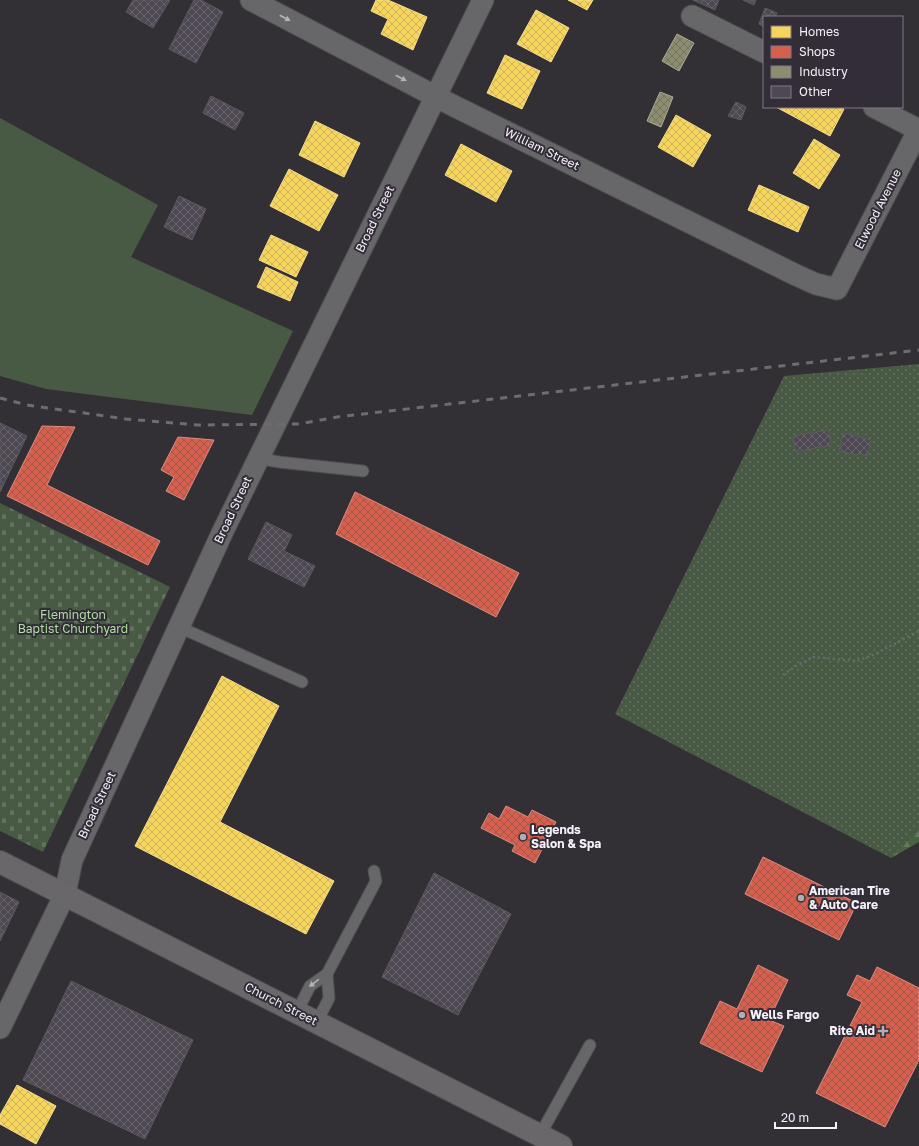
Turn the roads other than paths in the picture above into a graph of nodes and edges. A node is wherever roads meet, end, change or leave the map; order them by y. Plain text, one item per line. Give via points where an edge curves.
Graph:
1 (251, 0) edge
2 (483, 0) edge
3 (692, 16) dead end
4 (763, 52) edge
5 (436, 96) junction
6 (876, 108) edge
7 (919, 129) edge
8 (837, 289) joint
9 (257, 458) junction
10 (363, 471) dead end
11 (180, 627) junction
12 (302, 682) dead end
13 (0, 862) edge
14 (374, 871) dead end
15 (65, 894) junction
16 (327, 974) junction
17 (5, 1004) edge
18 (297, 1012) junction
19 (317, 1022) junction
20 (0, 1028) edge
21 (590, 1045) dead end
22 (540, 1135) junction
23 (561, 1146) edge

1 -> 5 street, William Street
2 - 5 street, Broad Street
3 - 4 street
5 - 8 street, William Street via 796,275 816,284
5 - 9 street, Broad Street
6 - 7 street, Elwood Avenue
7 - 8 street, Elwood Avenue
9 - 10 lane
9 - 11 street, Broad Street
11 - 12 lane
11 - 15 street, Broad Street via 72,860
13 - 15 street, Church Street
14 - 16 lane via 376,880
15 - 17 street, Broad Street
15 - 18 street, Church Street
16 -> 18 lane via 310,986
16 - 19 lane via 329,998
17 - 20 street, Broad Street
18 - 19 street, Church Street
19 - 22 street, Church Street
21 - 22 lane
22 - 23 street, Church Street

